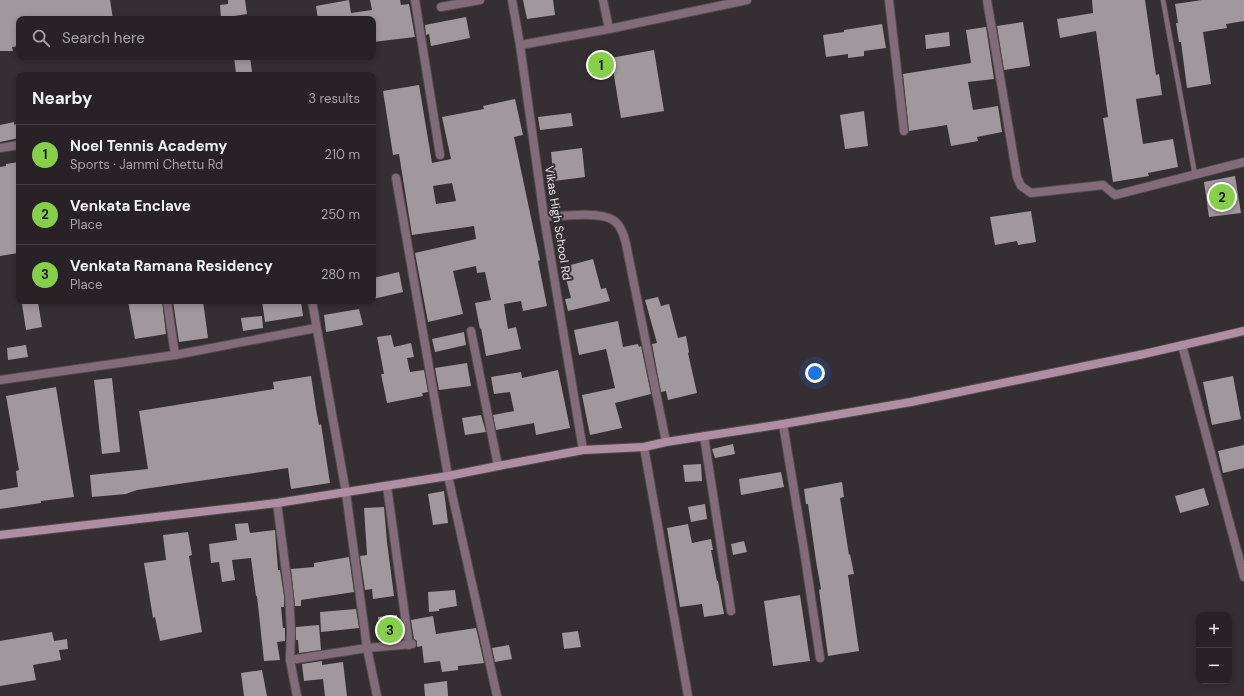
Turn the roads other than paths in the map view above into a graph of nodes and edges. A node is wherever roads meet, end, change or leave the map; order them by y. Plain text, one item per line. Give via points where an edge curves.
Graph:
1 (415, 0) edge
2 (480, 0) edge
3 (512, 0) edge
4 (603, 0) edge
5 (747, 0) edge
6 (889, 0) edge
7 (987, 0) edge
8 (1163, 0) edge
9 (441, 7) dead end
10 (609, 29) junction
11 (520, 45) junction
12 (904, 131) dead end
13 (16, 145) edge
14 (0, 148) edge
15 (440, 155) dead end
16 (1244, 162) edge
17 (1194, 175) junction
18 (396, 178) dead end
19 (544, 217) junction
20 (167, 304) edge
21 (312, 304) edge
22 (316, 328) junction
23 (471, 331) dead end
24 (1244, 331) edge
25 (1182, 345) junction
26 (175, 355) junction
27 (0, 380) edge
28 (783, 424) junction
29 (704, 436) junction
30 (666, 442) junction
31 (644, 447) junction
32 (583, 450) junction
33 (498, 466) junction
34 (448, 476) junction
35 (387, 486) junction
36 (346, 493) junction
37 (277, 503) junction
38 (0, 535) edge
39 (1244, 577) edge
40 (731, 611) dead end
41 (367, 648) junction
42 (820, 658) dead end
43 (290, 660) junction
44 (297, 696) edge
45 (377, 696) edge
46 (497, 696) edge
47 (688, 696) edge

1 - 15 street
2 - 9 street
3 - 11 street, Vikas High School Rd
4 - 10 street
5 - 10 street
6 - 12 street
7 - 17 street via 1017,177 1021,186 1030,193 1103,185 1115,195
8 - 17 lane
10 - 11 street
11 - 19 street, Vikas High School Rd
13 - 14 street
16 - 17 street
18 - 34 street
19 - 30 street via 605,216 614,220 622,232
19 - 32 street, Vikas High School Rd
20 - 26 street
21 - 22 street
22 - 26 street
22 - 36 street
23 - 33 street
24 - 25 street
25 - 28 street via 911,402
25 - 39 street
26 - 27 street
28 - 29 street
28 - 42 street
29 - 30 street
29 - 40 street
30 - 31 street
31 - 32 street
31 - 47 street
32 - 33 street
33 - 34 street
34 - 35 street
34 - 46 street
35 - 36 street
35 - 41 street via 411,645
36 - 37 street
36 - 41 street
37 - 38 street
37 - 43 street via 289,595
41 - 43 street
41 - 45 street
43 - 44 street

